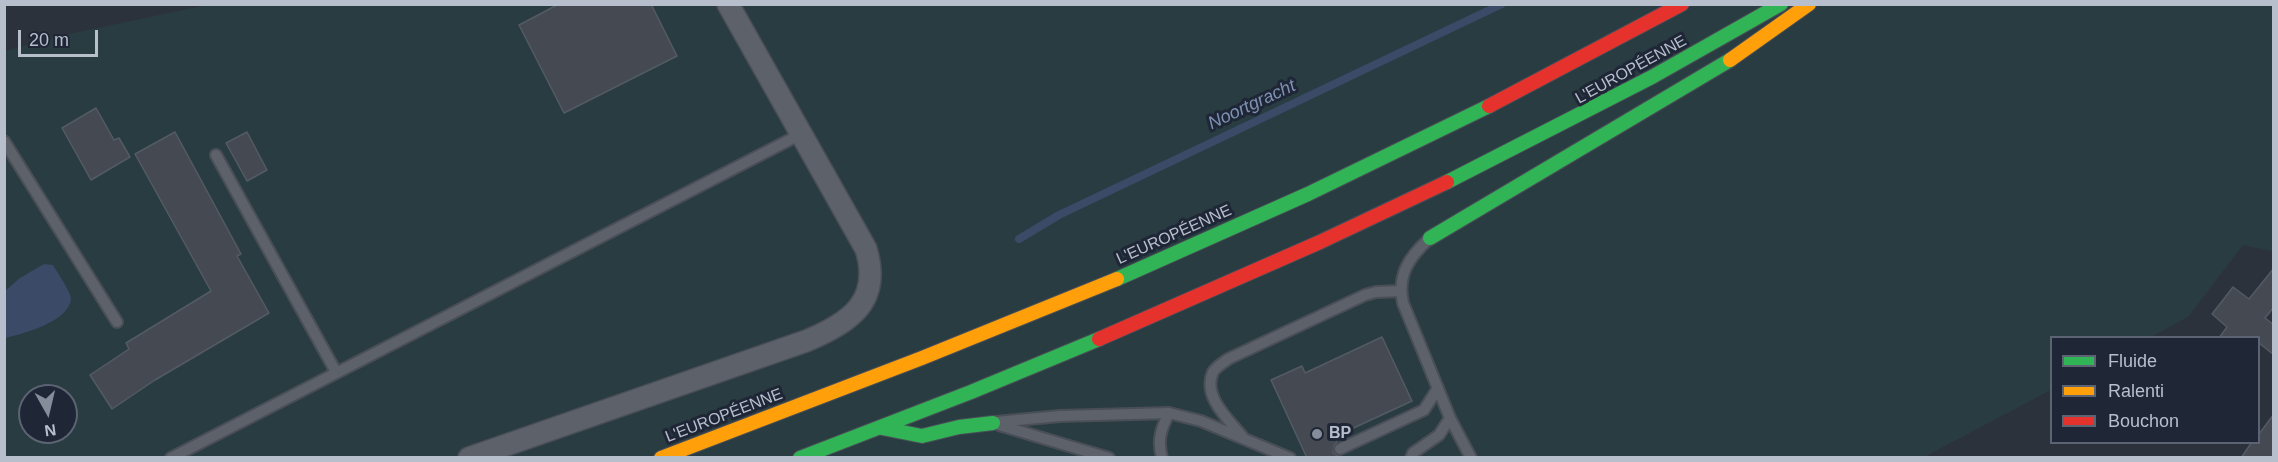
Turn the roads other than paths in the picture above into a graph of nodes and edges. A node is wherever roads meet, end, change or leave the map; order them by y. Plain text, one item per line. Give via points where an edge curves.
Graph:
1 (728, 4) edge
2 (1682, 4) edge
3 (1780, 4) edge
4 (1809, 4) edge
5 (801, 134) junction
6 (4, 141) edge
7 (216, 154) dead end
8 (1430, 238) joint
9 (1401, 291) junction
10 (117, 322) dead end
11 (336, 372) junction
12 (1438, 388) junction
13 (1169, 413) junction
14 (1450, 418) junction
15 (993, 423) junction
16 (880, 428) junction
17 (1244, 438) junction
18 (1340, 449) dead end
19 (1409, 456) edge
20 (171, 458) edge
21 (469, 458) edge
22 (661, 458) edge
23 (800, 458) edge
24 (1109, 458) edge
25 (1162, 458) edge
26 (1290, 458) edge
27 (1471, 458) edge

1 - 5 street
2 - 22 highway, L'EUROPÉENNE via 1419,142 1210,238 1004,325
3 - 16 highway, L'EUROPÉENNE via 1581,116 1438,188 1115,333
4 - 8 highway via 1733,58
5 - 11 lane
5 - 21 street via 868,255 871,282 856,312 806,341
6 - 10 lane
7 - 11 lane
8 - 9 lane via 1410,258
9 - 12 lane
9 - 17 lane via 1365,295 1228,359 1214,370 1210,385 1216,403
11 - 20 lane
12 - 14 lane
12 - 18 lane via 1424,410
13 - 15 lane via 1060,416
13 - 17 lane
13 - 25 lane via 1160,433
14 - 19 lane via 1439,435
14 - 27 lane
15 - 16 highway via 922,436
15 - 24 lane
16 - 23 highway, L'EUROPÉENNE
17 - 26 lane

